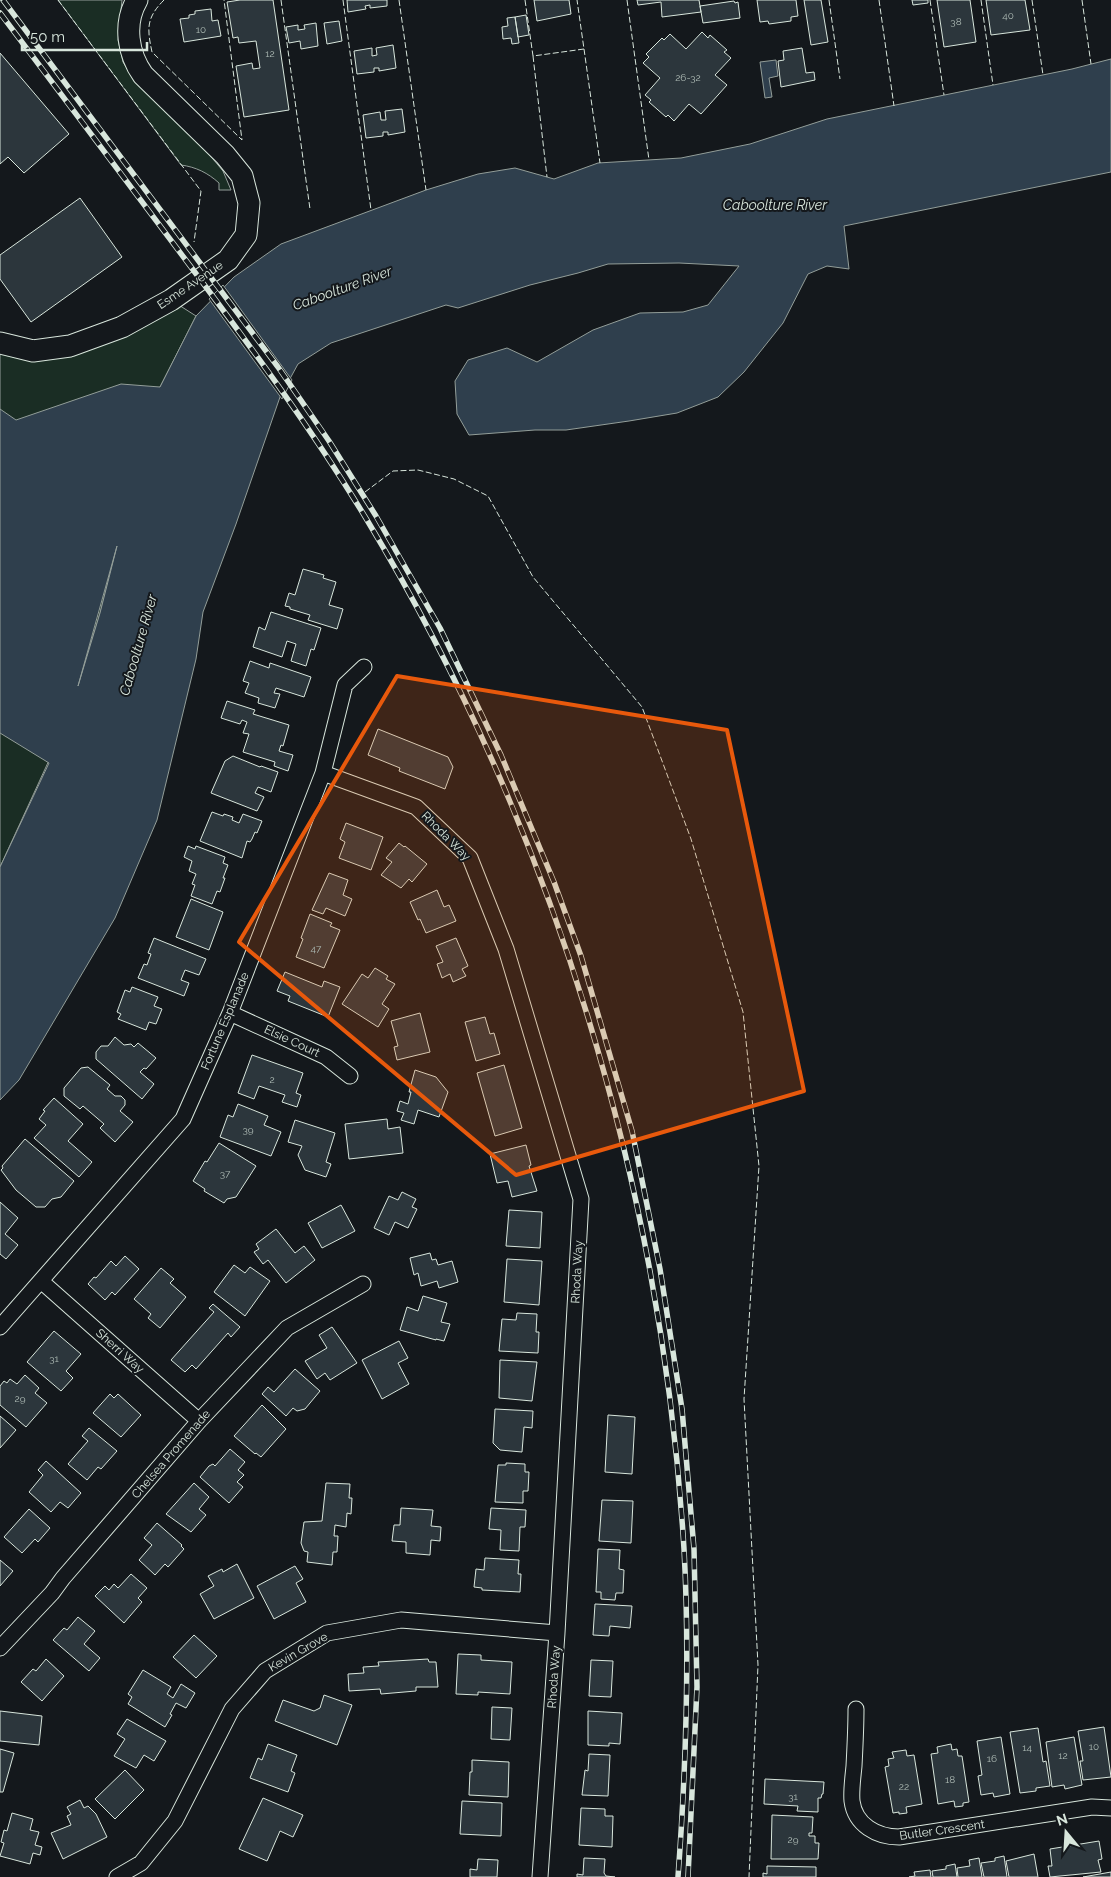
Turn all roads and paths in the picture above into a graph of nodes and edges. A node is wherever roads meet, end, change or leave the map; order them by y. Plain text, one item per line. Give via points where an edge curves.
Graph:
1 (137, 0) edge
2 (0, 343) edge
3 (364, 666) dead end
4 (323, 773) junction
5 (230, 1013) junction
6 (350, 1076) dead end
7 (41, 1281) junction
8 (362, 1284) dead end
9 (0, 1327) edge
10 (199, 1422) junction
11 (557, 1633) junction
12 (0, 1648) edge
13 (856, 1709) dead end
14 (1111, 1808) edge
15 (117, 1877) edge
16 (540, 1877) edge

1 - 2 street, Esme Avenue via 131,13 129,37 136,65 242,176 249,203 246,235 228,260 171,300 122,327 70,346 32,351
3 - 4 street, Fortune Esplanade via 345,685
4 - 5 street, Fortune Esplanade
4 - 11 street, Rhoda Way via 416,807 470,858 506,950 581,1199
5 - 6 street, Elsie Court via 326,1057
5 - 7 street, Fortune Esplanade via 183,1119
7 - 9 street, Fortune Esplanade
7 - 10 street, Sherri Way
8 - 10 street, Chelsea Promenade via 287,1328
10 - 12 street, Chelsea Promenade via 52,1593
11 - 15 street, Kevin Grove via 402,1620 327,1633 265,1671 232,1709 175,1821 141,1863
11 - 16 street, Rhoda Way
13 - 14 street, Butler Crescent via 852,1801 859,1819 877,1834 899,1837 1092,1807

